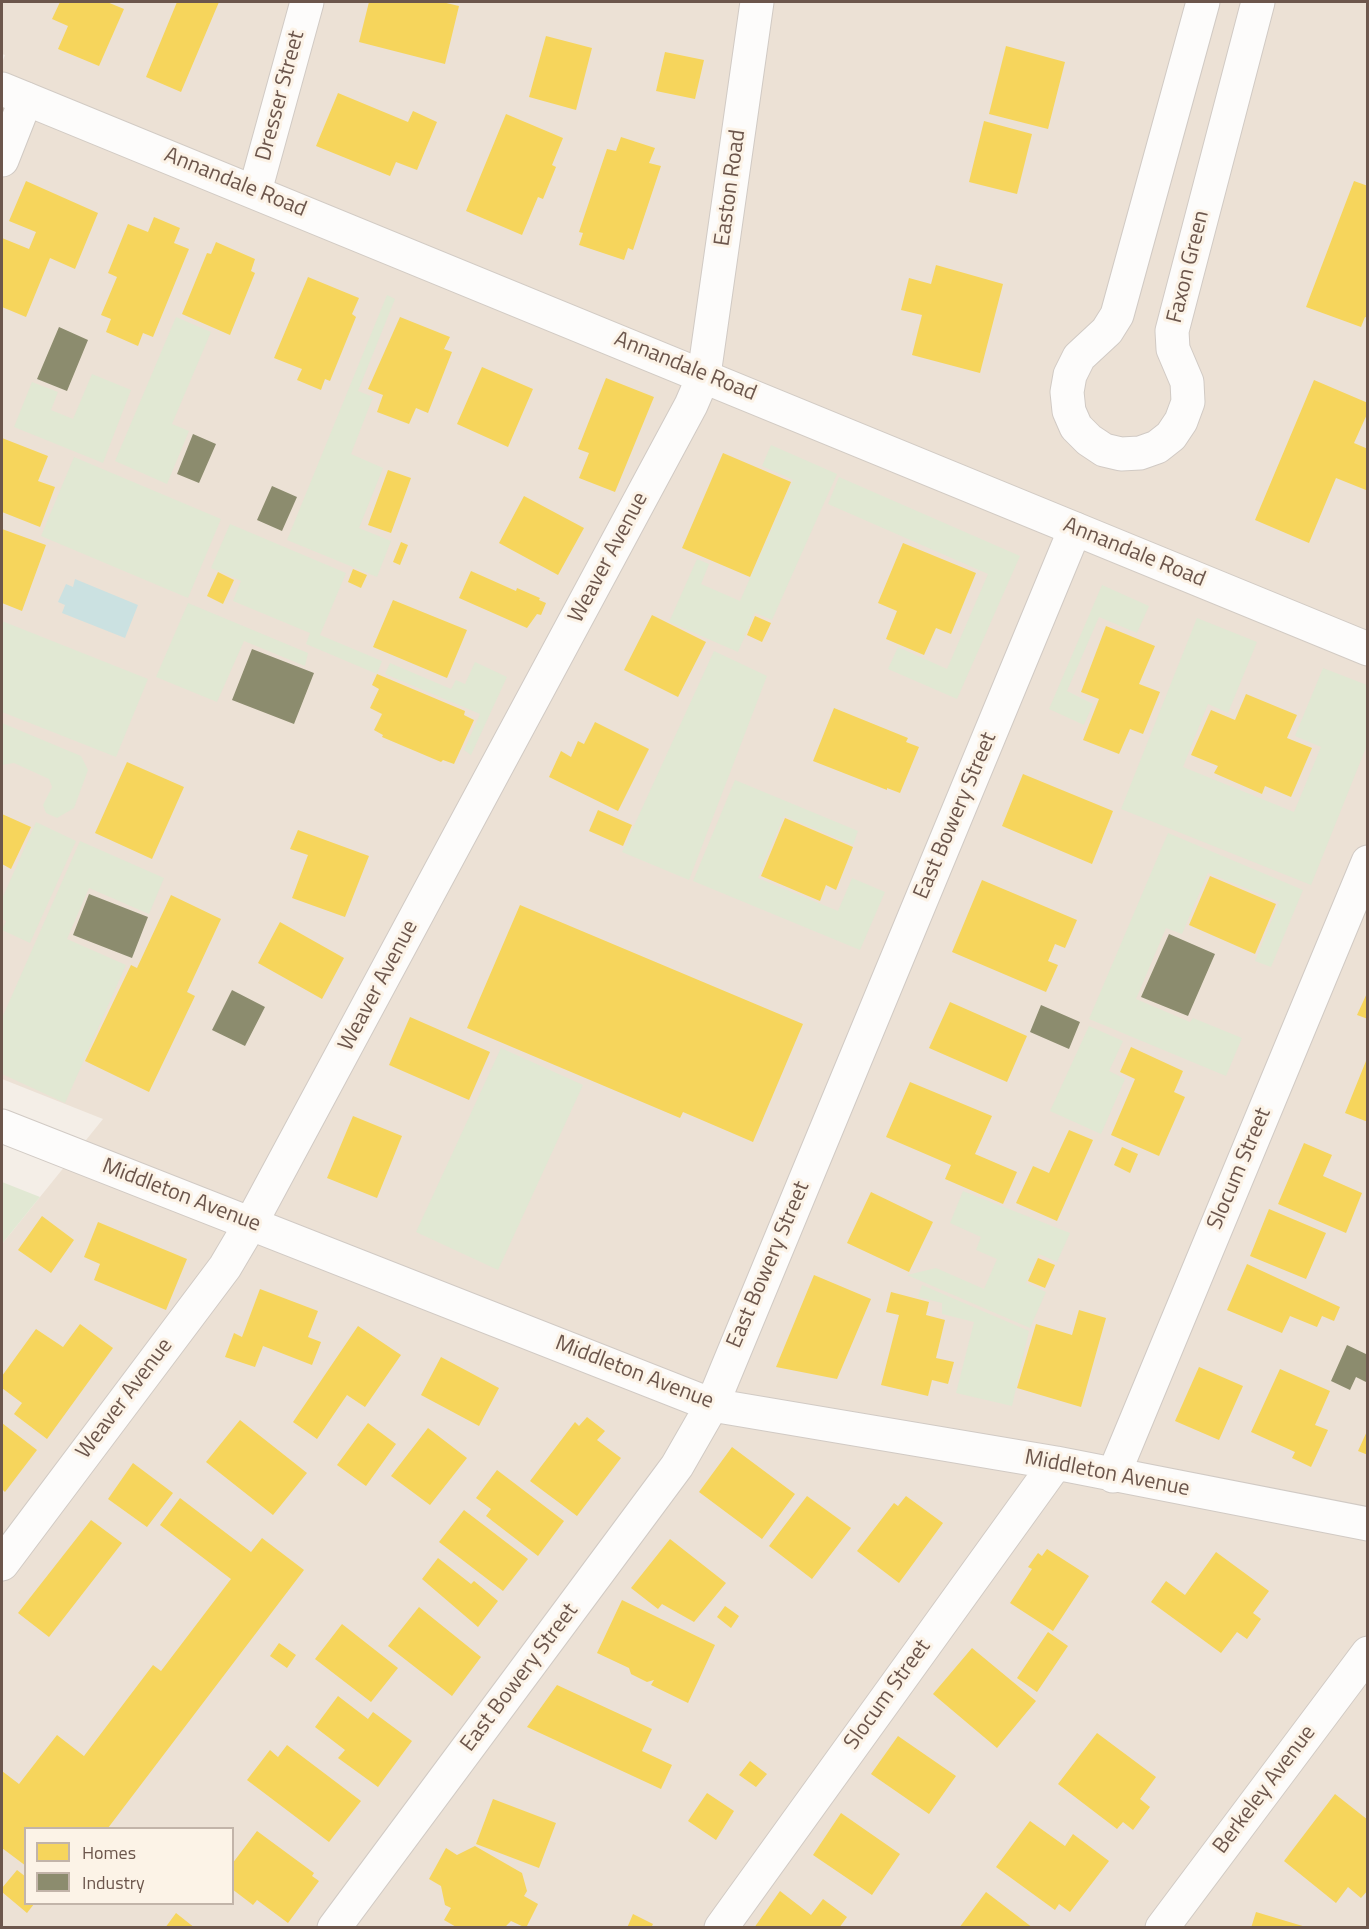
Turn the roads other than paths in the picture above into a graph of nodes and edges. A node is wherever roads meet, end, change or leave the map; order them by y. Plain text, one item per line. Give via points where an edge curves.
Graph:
1 (307, 2) edge
2 (757, 2) edge
3 (1203, 2) edge
4 (1258, 2) edge
5 (14, 94) edge
6 (2, 160) edge
7 (255, 191) junction
8 (704, 375) junction
9 (1075, 529) junction
10 (1368, 649) edge
11 (1368, 861) edge
12 (2, 1126) edge
13 (251, 1223) junction
14 (712, 1405) junction
15 (1056, 1463) junction
16 (1113, 1476) junction
17 (1368, 1524) edge
18 (2, 1564) edge
19 (1368, 1653) edge
20 (334, 1928) edge
21 (721, 1928) edge
22 (1162, 1928) edge

1 - 7 street, Dresser Street
2 - 8 street, Easton Road
3 - 4 street, Faxon Green via 1117,315 1107,332 1079,357 1070,375 1069,411 1076,427 1104,450 1121,454 1157,447 1171,436 1188,402 1187,382 1173,349 1172,331
5 - 6 street
5 - 7 street, Annandale Road
7 - 8 street, Annandale Road
8 - 9 street, Annandale Road
8 - 13 street, Weaver Avenue
9 - 10 street, Annandale Road
9 - 14 street, East Bowery Street
11 - 16 street, Slocum Street
12 - 13 street, Middleton Avenue
13 - 14 street, Middleton Avenue
13 - 18 street, Weaver Avenue via 225,1267
14 - 15 street, Middleton Avenue
14 - 20 street, East Bowery Street via 677,1466
15 - 16 street, Middleton Avenue
15 - 21 street, Slocum Street
16 - 17 street, Middleton Avenue
19 - 22 street, Berkeley Avenue

